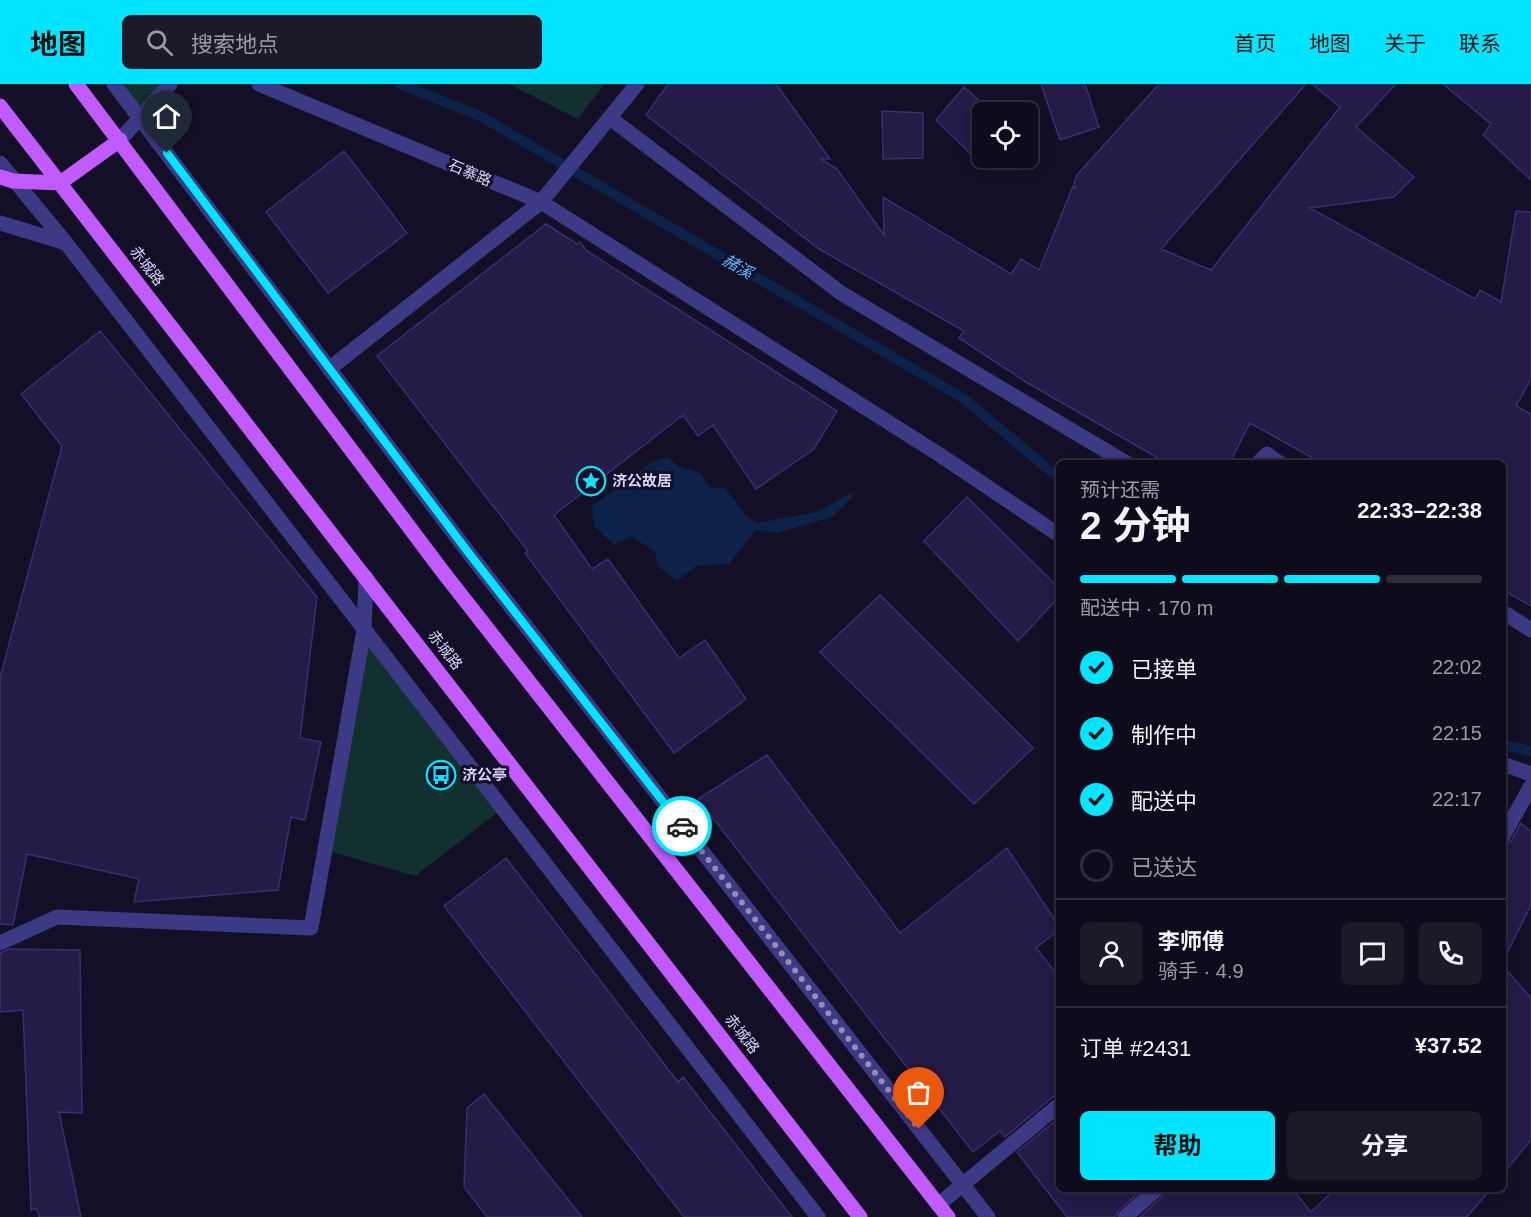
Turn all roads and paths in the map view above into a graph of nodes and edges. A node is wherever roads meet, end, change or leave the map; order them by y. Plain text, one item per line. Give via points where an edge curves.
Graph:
1 (76, 84) edge
2 (114, 84) edge
3 (170, 84) edge
4 (259, 84) edge
5 (637, 84) edge
6 (0, 106) edge
7 (140, 117) junction
8 (609, 118) junction
9 (120, 140) junction
10 (0, 163) edge
11 (7, 179) edge
12 (60, 183) junction
13 (541, 202) junction
14 (0, 223) edge
15 (66, 243) junction
16 (329, 369) junction
17 (1121, 460) edge
18 (1261, 460) edge
19 (1275, 460) edge
20 (1056, 533) edge
21 (366, 577) junction
22 (1506, 614) edge
23 (364, 630) junction
24 (1531, 630) edge
25 (1506, 765) edge
26 (1531, 774) edge
27 (1531, 786) edge
28 (1506, 831) edge
29 (0, 943) edge
30 (1056, 1107) edge
31 (962, 1184) junction
32 (1154, 1192) edge
33 (943, 1211) edge
34 (818, 1217) edge
35 (860, 1217) edge
36 (988, 1217) edge
37 (1125, 1217) edge

1 - 9 main road
2 - 7 street
3 - 7 street
4 - 13 street, 石寨路
5 - 8 street
6 - 12 main road, 赤城路
7 - 9 street
7 - 16 street
8 - 13 street
8 - 17 street via 841,293
9 - 12 main road
9 - 33 main road via 443,572
10 - 11 street
11 - 12 main road
11 - 15 street
12 - 21 main road, 赤城路
13 - 16 street
13 - 20 street, 石寨路
14 - 15 street
15 - 23 street
16 - 31 street
18 - 19 street via 1267,454
21 - 23 street
21 - 35 main road, 赤城路
22 - 24 street
23 - 29 street via 312,928 57,917
23 - 34 street
25 - 26 street
27 - 28 street
30 - 31 street
31 - 33 street
31 - 36 street
32 - 37 street

